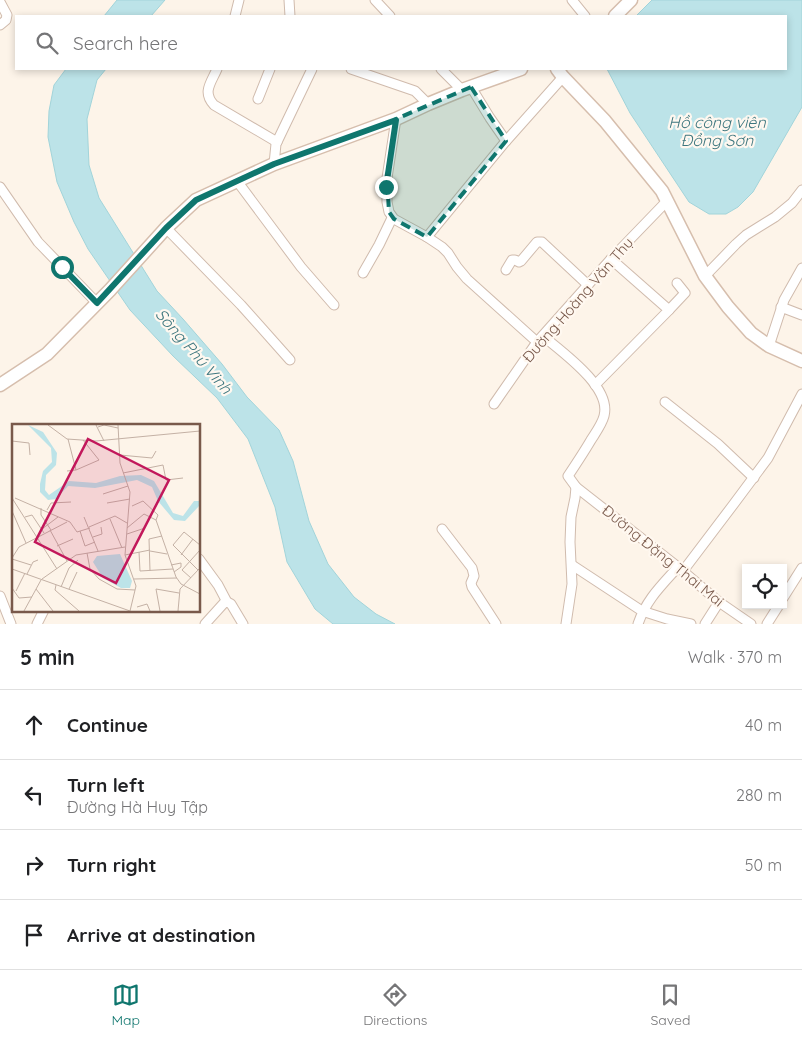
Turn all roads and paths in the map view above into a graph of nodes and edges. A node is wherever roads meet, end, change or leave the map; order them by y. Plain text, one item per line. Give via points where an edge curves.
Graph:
1 (239, 0) edge
2 (289, 0) edge
3 (375, 0) edge
4 (572, 0) edge
5 (631, 0) edge
6 (0, 2) edge
7 (235, 15) edge
8 (290, 15) edge
9 (389, 15) edge
10 (584, 15) edge
11 (615, 15) edge
12 (0, 25) edge
13 (217, 70) edge
14 (270, 70) edge
15 (312, 70) edge
16 (354, 70) edge
17 (442, 70) edge
18 (518, 70) edge
19 (560, 73) edge
20 (466, 89) junction
21 (258, 98) dead end
22 (428, 104) junction
23 (396, 120) junction
24 (506, 141) junction
25 (277, 142) junction
26 (274, 164) junction
27 (237, 181) junction
28 (0, 187) edge
29 (802, 190) edge
30 (667, 201) junction
31 (392, 218) junction
32 (166, 228) junction
33 (427, 237) junction
34 (611, 259) junction
35 (802, 268) edge
36 (506, 270) dead end
37 (363, 273) dead end
38 (705, 276) junction
39 (677, 283) dead end
40 (588, 285) junction
41 (97, 303) junction
42 (334, 305) dead end
43 (781, 308) junction
44 (669, 310) junction
45 (802, 315) edge
46 (540, 339) junction
47 (769, 346) junction
48 (290, 360) dead end
49 (802, 361) edge
50 (1, 381) edge
51 (595, 385) junction
52 (802, 394) edge
53 (665, 402) dead end
54 (494, 404) dead end
55 (754, 478) junction
56 (576, 487) junction
57 (442, 529) dead end
58 (200, 560) edge
59 (572, 565) junction
60 (802, 568) edge
61 (680, 569) junction
62 (787, 592) edge
63 (0, 596) edge
64 (227, 602) junction
65 (719, 602) junction
66 (776, 609) edge
67 (642, 611) junction
68 (43, 612) edge
69 (11, 624) edge
70 (37, 624) edge
71 (205, 624) edge
72 (243, 624) edge
73 (496, 624) edge
74 (566, 624) edge
75 (638, 624) edge
76 (690, 624) edge
77 (705, 624) edge
78 (751, 624) edge
79 (767, 624) edge

1 - 7 street
2 - 8 street
3 - 9 street
4 - 10 street
5 - 11 main road
6 - 12 street via 7,15
13 - 25 street via 208,90 214,105
14 - 21 street
15 - 25 street
16 - 22 street via 415,91
17 - 20 street
18 - 20 main road
19 - 24 street
19 - 30 main road via 605,121
20 - 22 main road
20 - 24 street
22 - 23 main road
23 - 26 main road
23 - 31 street via 386,187 386,202
24 - 33 street
25 - 26 street
26 - 27 main road
27 - 32 main road via 196,200
27 - 42 street via 301,267
28 - 41 street via 38,242
29 - 38 street via 775,217 746,235
30 - 34 street, Đường Hoàng Văn Thụ
30 - 38 main road
31 - 33 street
31 - 37 street
32 - 41 main road
32 - 48 street
33 - 46 street via 442,247 467,279
34 - 40 street, Đường Hoàng Văn Thụ
34 - 44 street
35 - 43 street
36 - 40 street via 512,260 521,261 537,242 542,242
38 - 47 main road via 751,333
39 - 44 street via 686,293
40 - 46 street, Đường Hoàng Văn Thụ
41 - 50 main road via 47,354
43 - 45 street
43 - 47 street
44 - 51 street
46 - 51 street via 582,368
46 - 54 street, Đường Hoàng Văn Thụ
47 - 49 main road
51 - 56 street via 606,402 605,414 568,476
52 - 55 street
53 - 55 street
55 - 61 street
56 - 59 street via 571,517
56 - 61 street, Đường Đặng Thai Mai
57 - 73 street via 472,568 472,587
58 - 64 street
59 - 67 street
59 - 74 street
60 - 62 street
61 - 65 street, Đường Đặng Thai Mai
61 - 67 street via 651,597
63 - 69 street
64 - 71 street
64 - 72 street
65 - 77 street
65 - 78 street, Đường Đặng Thai Mai
66 - 79 street
67 - 75 street
67 - 76 street
68 - 70 street

